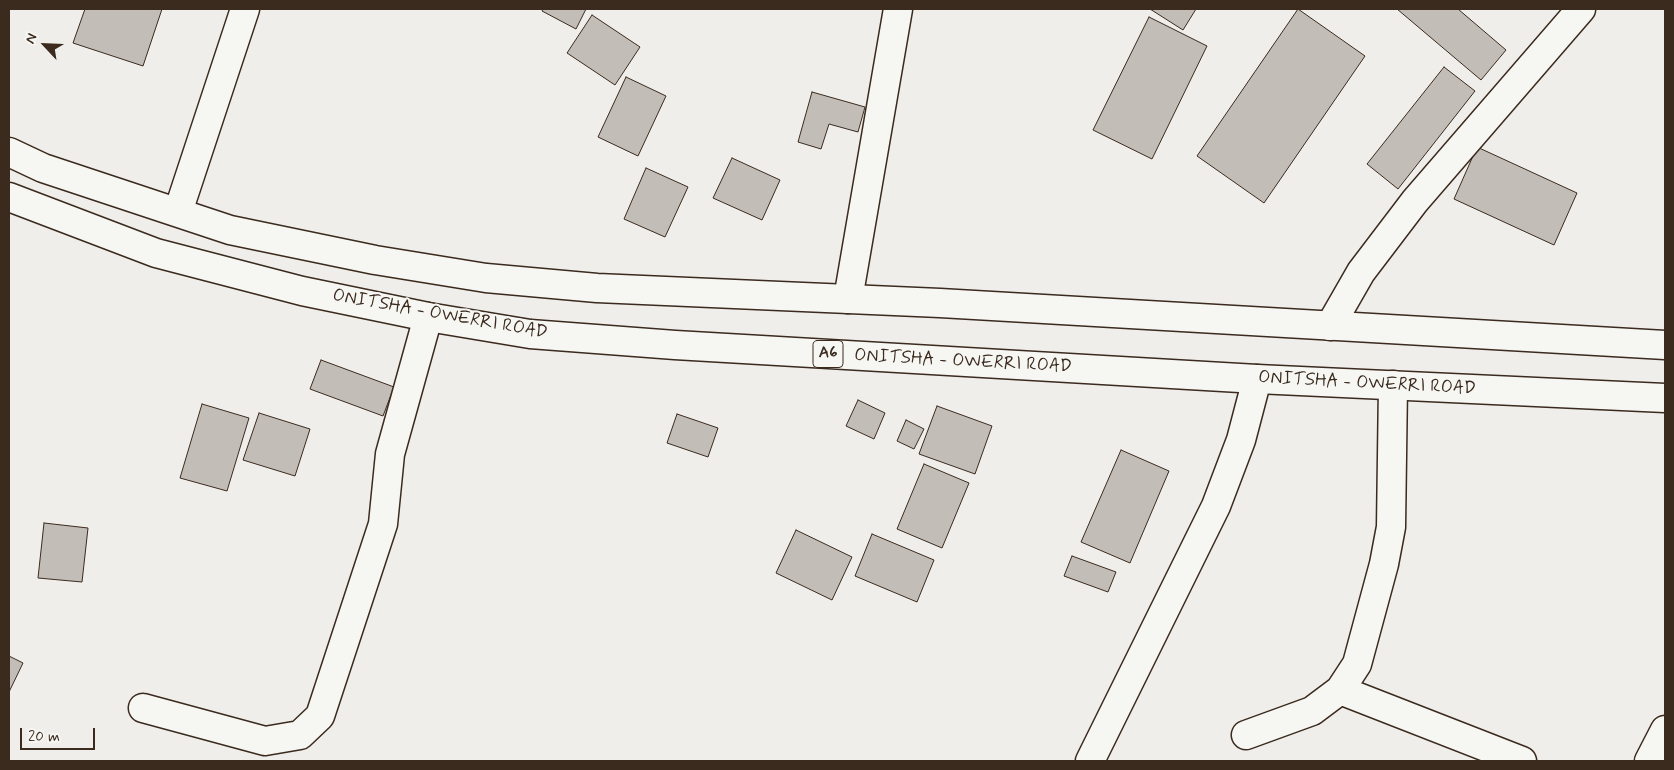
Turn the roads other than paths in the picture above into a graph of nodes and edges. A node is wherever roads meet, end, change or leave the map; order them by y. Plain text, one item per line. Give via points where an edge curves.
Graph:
1 (245, 9) edge
2 (898, 9) edge
3 (1580, 9) edge
4 (9, 152) edge
5 (9, 198) edge
6 (178, 212) junction
7 (848, 299) junction
8 (428, 317) junction
9 (1330, 326) junction
10 (1665, 345) edge
11 (1257, 380) junction
12 (1393, 385) junction
13 (1665, 398) edge
14 (1340, 690) junction
15 (143, 708) dead end
16 (1665, 730) edge
17 (1246, 735) dead end
18 (1090, 761) edge
19 (1522, 761) edge
20 (1648, 761) edge

1 - 6 main road
2 - 7 main road
3 - 9 main road via 1414,201 1361,272
4 - 6 main road via 43,168
5 - 8 main road, ONITSHA - OWERRI ROAD / A6 via 156,253 302,291
6 - 7 main road via 240,232 375,260 486,278 597,288
7 - 9 main road
8 - 11 main road, ONITSHA - OWERRI ROAD / A6 via 530,334
8 - 15 main road via 390,454 383,524 320,716 300,735 265,741
9 - 10 main road
11 - 12 main road, ONITSHA - OWERRI ROAD / A6
11 - 18 main road via 1241,440 1216,506
12 - 13 main road, ONITSHA - OWERRI ROAD / A6
12 - 14 main road via 1391,527 1357,664
14 - 17 main road via 1312,710
14 - 19 main road
16 - 20 main road

